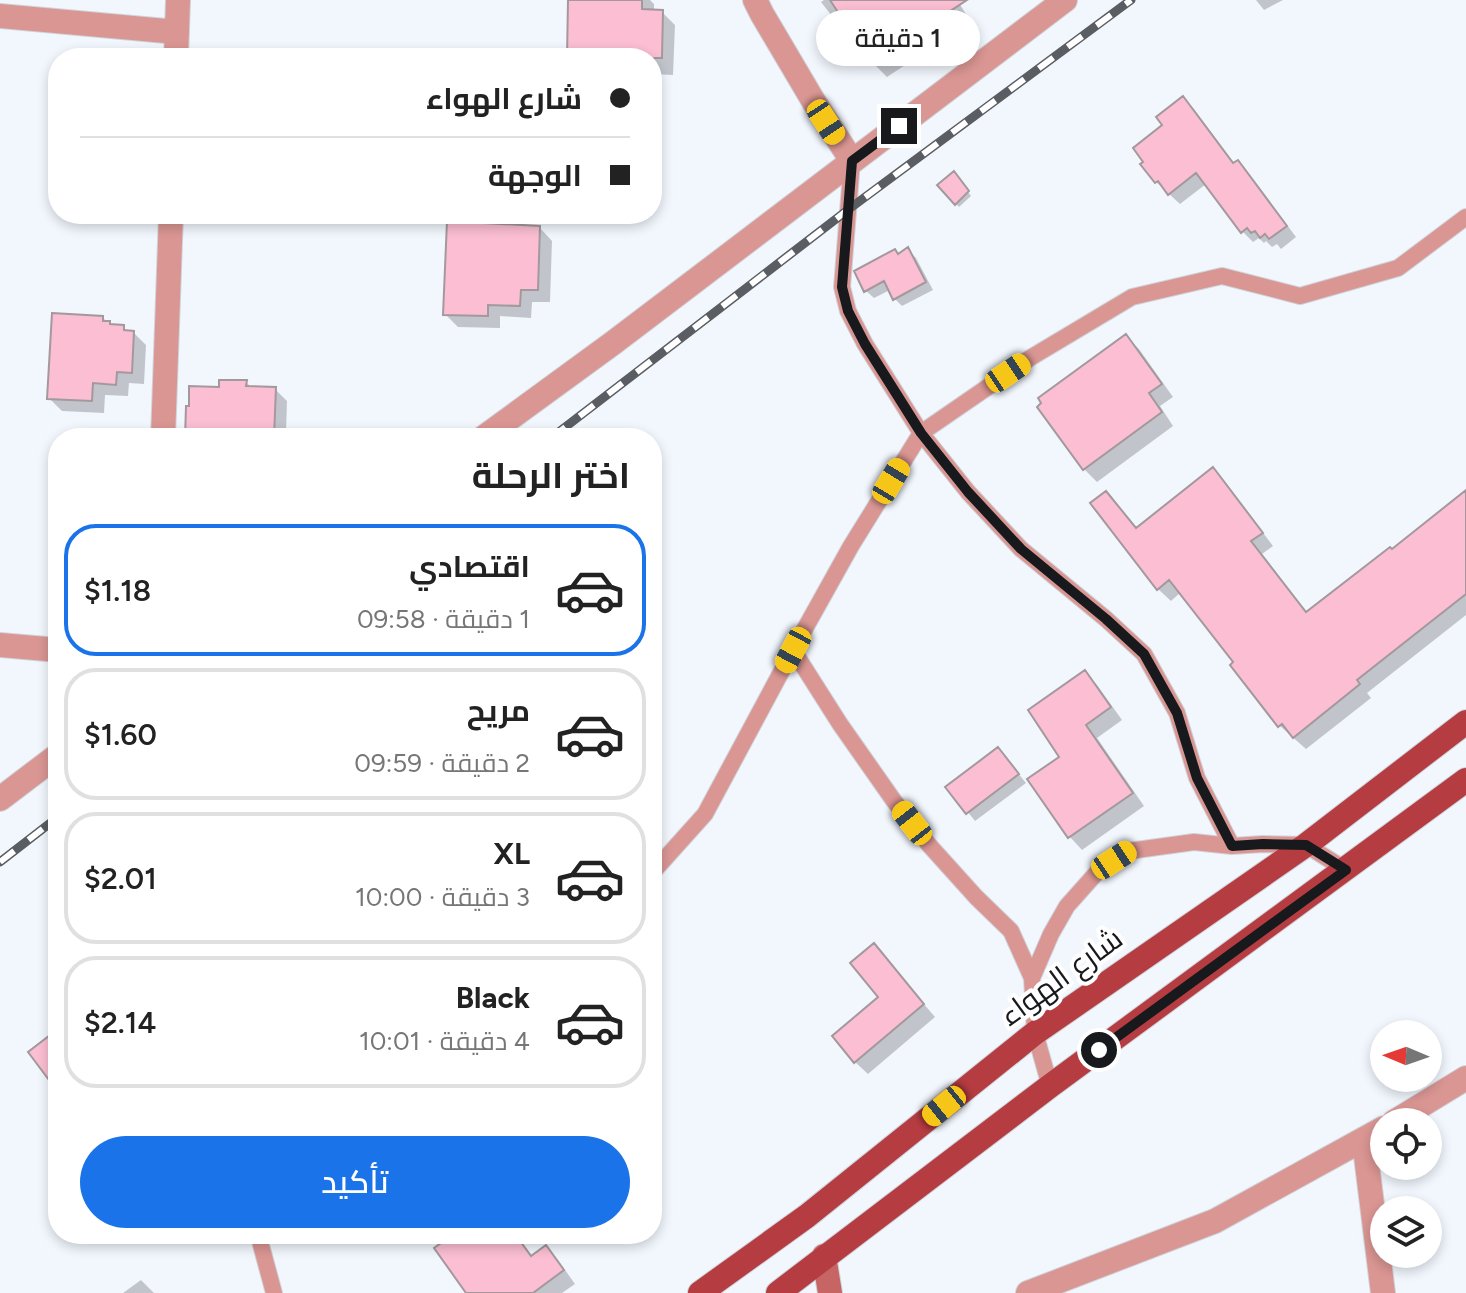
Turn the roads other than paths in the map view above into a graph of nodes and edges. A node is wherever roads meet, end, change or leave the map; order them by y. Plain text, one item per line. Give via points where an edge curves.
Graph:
1 (178, 0) edge
2 (755, 0) edge
3 (1065, 0) edge
4 (0, 16) edge
5 (177, 32) junction
6 (176, 48) edge
7 (852, 161) junction
8 (1466, 217) edge
9 (171, 224) edge
10 (163, 428) edge
11 (497, 428) edge
12 (921, 433) junction
13 (0, 645) edge
14 (48, 649) edge
15 (793, 650) junction
16 (1466, 722) edge
17 (48, 763) edge
18 (1466, 780) edge
19 (0, 799) edge
20 (1306, 845) junction
21 (1232, 846) junction
22 (662, 862) edge
23 (1346, 870) junction
24 (1032, 978) junction
25 (1035, 1033) junction
26 (1466, 1078) edge
27 (1050, 1086) junction
28 (1417, 1108) edge
29 (1370, 1136) edge
30 (1377, 1180) edge
31 (261, 1244) edge
32 (824, 1256) junction
33 (274, 1293) edge
34 (700, 1293) edge
35 (778, 1293) edge
36 (830, 1293) edge
37 (1028, 1293) edge
38 (1383, 1293) edge

1 - 5 street
2 - 7 street
3 - 7 street
4 - 5 street
5 - 6 street
7 - 11 street
7 - 12 lane via 842,287 848,311
8 - 12 lane via 1398,268 1300,296 1222,276 1132,297
9 - 10 street
12 - 15 lane
12 - 21 lane via 1021,549 1144,654 1177,713 1197,778
13 - 14 street
15 - 22 lane via 705,814
15 - 24 lane via 894,801 1011,931
16 - 20 main road, شارع الهواء
17 - 19 street
18 - 23 main road
20 - 21 lane
20 - 23 lane
20 - 25 main road, شارع الهواء
21 - 24 lane via 1194,842 1129,851 1109,863 1067,906
23 - 27 main road
24 - 25 lane
25 - 27 lane
25 - 34 main road, شارع الهواء via 807,1216
26 - 28 street
27 - 32 main road
29 - 37 street via 1215,1221
30 - 38 street
31 - 33 lane
32 - 35 main road
32 - 36 street

